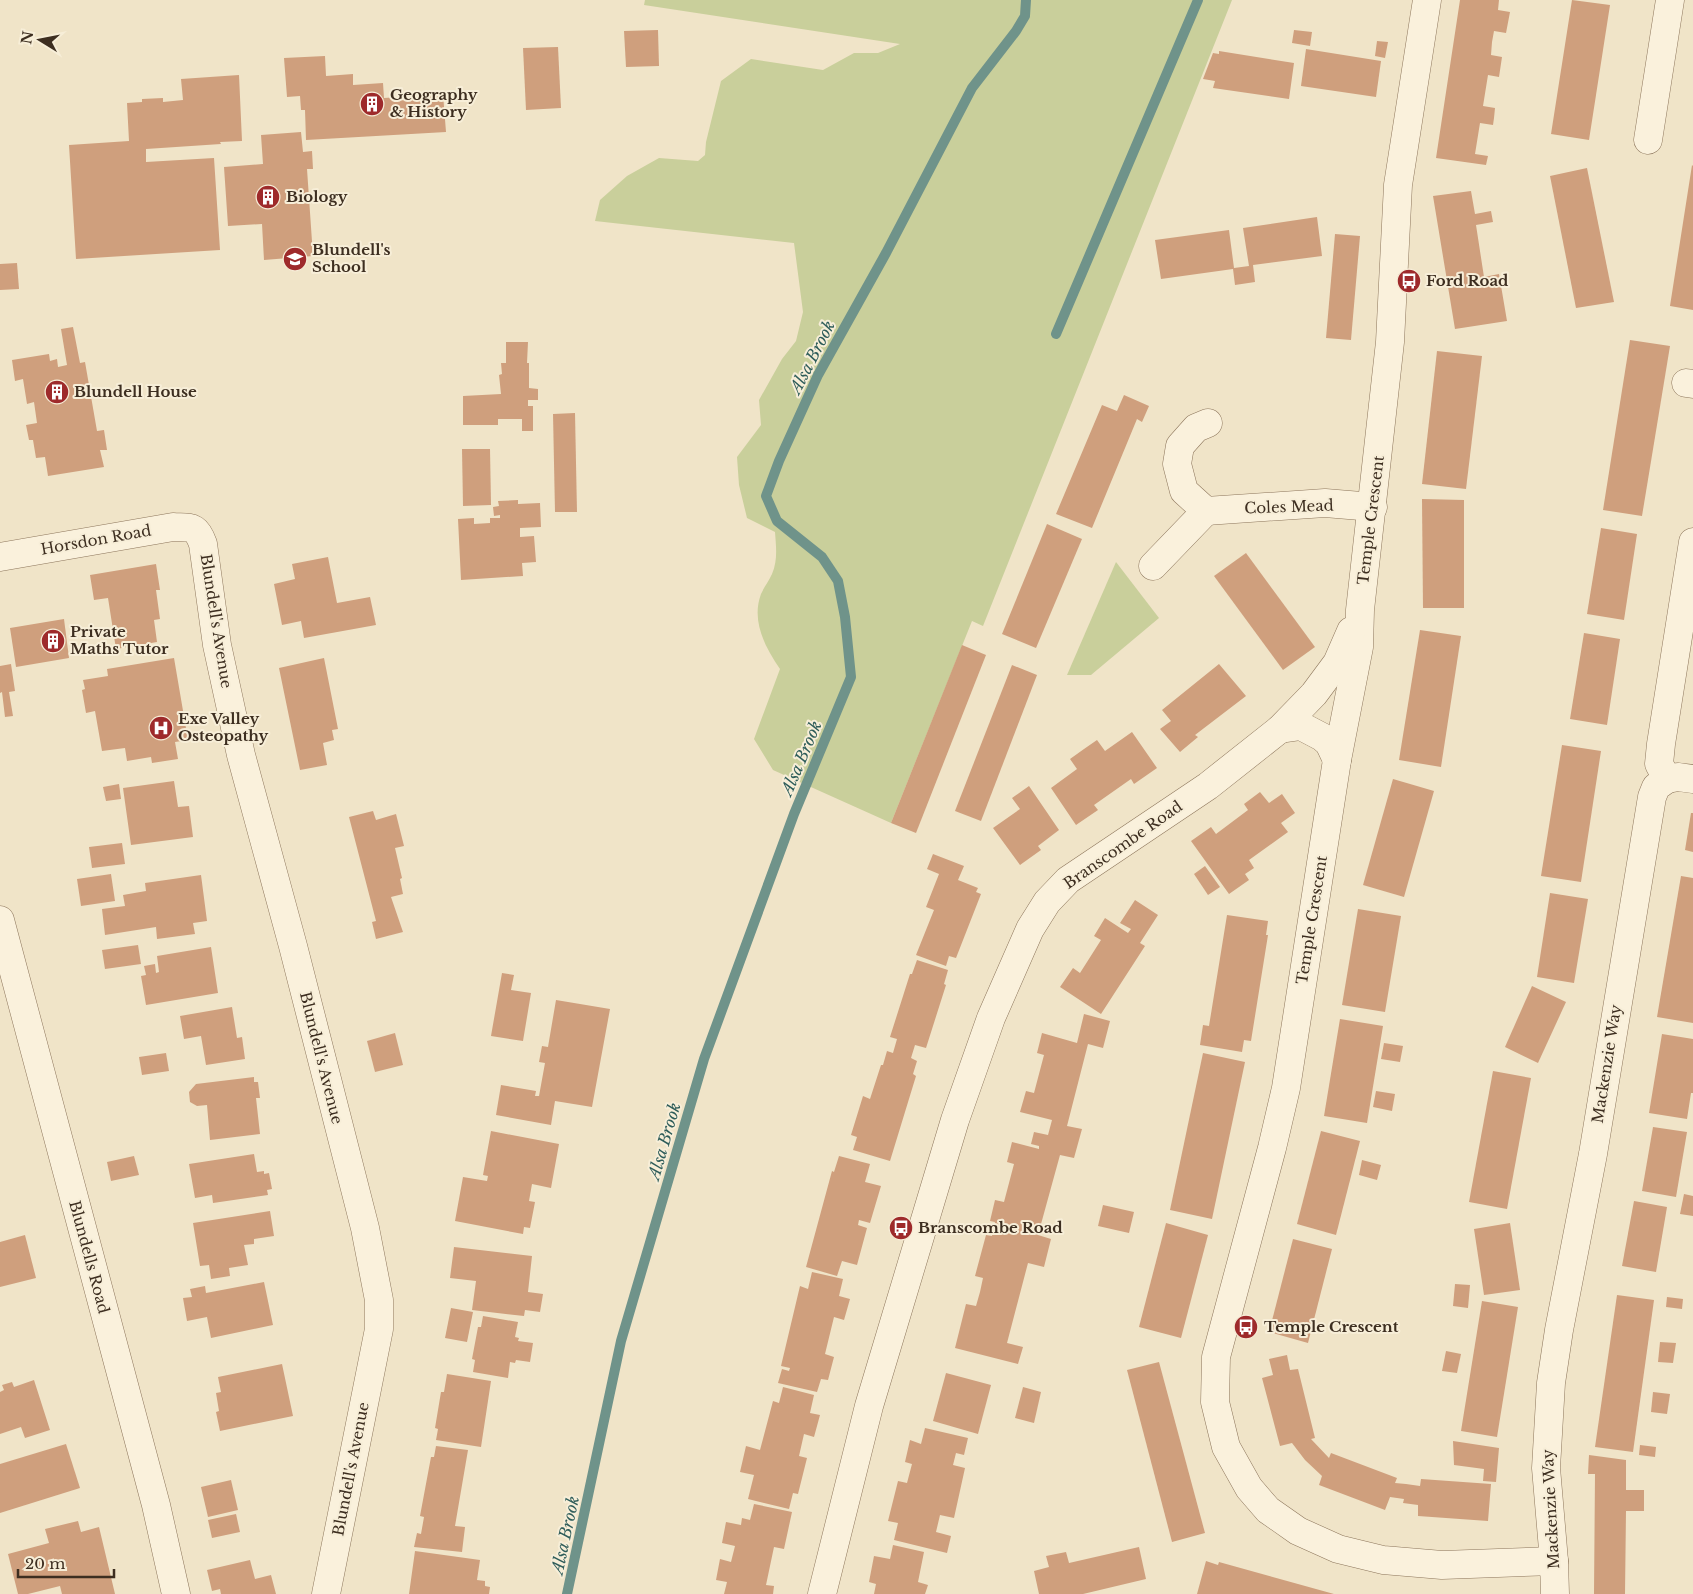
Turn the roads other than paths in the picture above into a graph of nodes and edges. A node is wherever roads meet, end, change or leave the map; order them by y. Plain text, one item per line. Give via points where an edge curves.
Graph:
1 (1427, 0) edge
2 (1670, 0) edge
3 (1648, 140) dead end
4 (1208, 423) dead end
5 (1373, 507) junction
6 (1206, 511) junction
7 (193, 528) joint
8 (1693, 542) edge
9 (0, 557) edge
10 (1153, 566) dead end
11 (1360, 610) junction
12 (1280, 729) junction
13 (1337, 760) junction
14 (1680, 779) edge
15 (0, 920) edge
16 (1554, 1561) junction
17 (176, 1594) edge
18 (326, 1594) edge
19 (822, 1594) edge
20 (1555, 1594) edge

1 - 5 street, Temple Crescent via 1398,184 1390,342
2 - 3 street
4 - 6 street via 1196,428 1180,446 1177,464 1184,491
5 - 6 street, Coles Mead via 1325,503
5 - 11 street, Temple Crescent
6 - 10 street
7 - 9 street, Horsdon Road via 173,527
7 - 18 street, Blundell's Avenue via 203,544 217,645 241,755 365,1228 379,1300 379,1329
8 - 14 street, Mackenzie Way via 1661,744 1660,764
11 - 12 street, Branscombe Road via 1337,663 1314,694
11 - 13 street, Temple Crescent via 1359,647
12 - 13 street via 1301,726 1322,737 1329,743
12 - 19 street, Branscombe Road via 1208,786 1068,880 1047,902 1030,929 991,1018 955,1120 869,1406
13 - 16 street, Temple Crescent via 1286,1088 1216,1357 1215,1402 1226,1446 1249,1488 1268,1510 1298,1531 1338,1549 1382,1560 1442,1565
14 - 16 street, Mackenzie Way via 1656,787 1652,797 1593,1154 1561,1320 1546,1468
15 - 17 street, Blundells Road via 156,1505
16 - 20 street, Mackenzie Way

